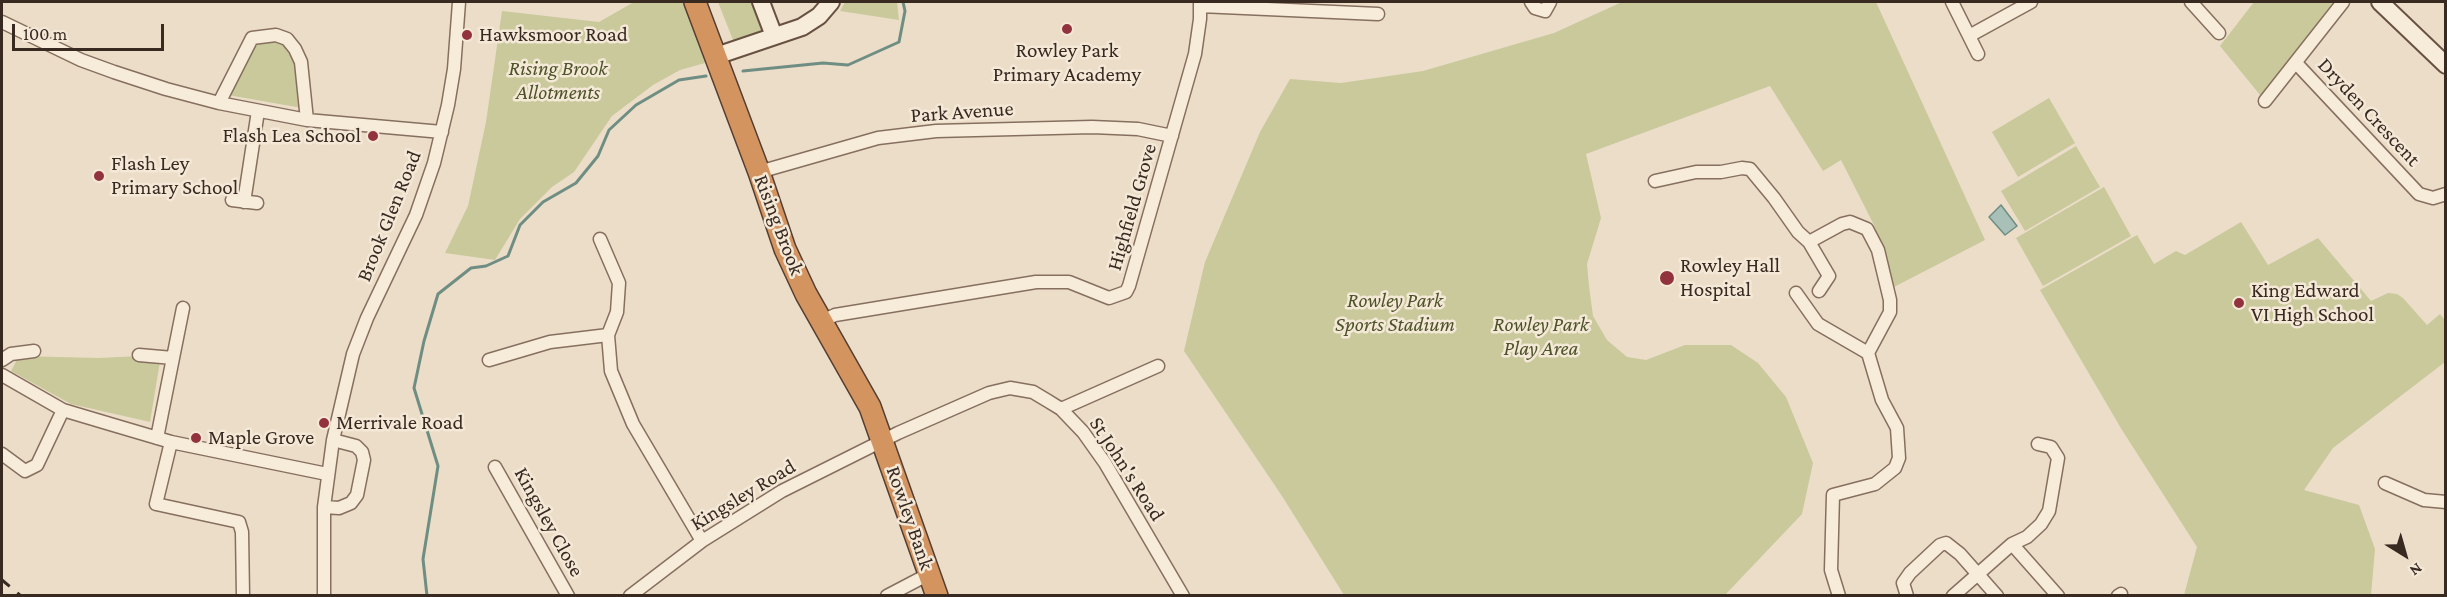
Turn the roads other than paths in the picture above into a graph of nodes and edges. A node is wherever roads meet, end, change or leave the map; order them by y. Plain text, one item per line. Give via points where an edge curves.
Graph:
1 (459, 2) edge
2 (695, 2) edge
3 (761, 2) edge
4 (831, 2) edge
5 (1531, 2) edge
6 (1550, 2) edge
7 (1952, 2) edge
8 (2031, 2) edge
9 (2191, 2) edge
10 (2343, 2) edge
11 (2380, 2) edge
12 (1200, 4) edge
13 (1378, 14) dead end
14 (2, 22) edge
15 (2219, 33) dead end
16 (774, 36) junction
17 (1969, 36) junction
18 (1978, 54) dead end
19 (716, 56) junction
20 (2296, 63) junction
21 (2445, 65) edge
22 (2265, 101) dead end
23 (219, 103) junction
24 (258, 111) junction
25 (307, 120) junction
26 (442, 132) junction
27 (1172, 136) junction
28 (759, 172) junction
29 (1655, 181) dead end
30 (2445, 194) edge
31 (258, 203) dead end
32 (600, 239) dead end
33 (1809, 242) junction
34 (1819, 291) dead end
35 (1796, 293) dead end
36 (183, 308) dead end
37 (822, 321) junction
38 (608, 335) junction
39 (34, 351) dead end
40 (1868, 353) junction
41 (139, 355) dead end
42 (172, 358) junction
43 (2, 360) edge
44 (489, 360) dead end
45 (1158, 366) dead end
46 (2, 375) edge
47 (63, 410) junction
48 (1061, 410) junction
49 (157, 438) junction
50 (333, 440) junction
51 (883, 440) junction
52 (171, 442) junction
53 (2038, 444) dead end
54 (3, 458) edge
55 (495, 467) dead end
56 (327, 474) junction
57 (2385, 483) dead end
58 (2445, 502) edge
59 (324, 507) junction
60 (702, 541) junction
61 (2012, 544) junction
62 (1978, 572) junction
63 (929, 574) junction
64 (243, 596) edge
65 (324, 596) edge
66 (568, 596) edge
67 (630, 596) edge
68 (887, 596) edge
69 (938, 596) edge
70 (1183, 596) edge
71 (1839, 596) edge
72 (1906, 596) edge
73 (1953, 596) edge
74 (1997, 596) edge
75 (2058, 596) edge

1 - 26 street, Brook Glen Road via 454,69
2 - 19 highway, Rising Brook
3 - 16 street
4 - 16 street via 812,21
5 - 6 street via 1545,11
7 - 17 street
8 - 17 street
9 - 15 street
10 - 20 street, Dryden Crescent
11 - 21 street
12 - 13 street
12 - 27 street, Highfield Grove via 1196,48
14 - 23 street via 81,60
16 - 19 street
17 - 18 street
19 - 28 highway, Rising Brook
20 - 22 street, Dryden Crescent
20 - 30 street, Dryden Crescent via 2419,194 2433,198
23 - 24 street
23 - 25 street via 252,38 276,34 295,49 301,62
24 - 25 street
24 - 31 street via 238,201
25 - 26 street
26 - 50 street, Brook Glen Road via 416,215 354,354
27 - 28 street, Park Avenue via 1138,129 1092,127 936,131 878,138
27 - 37 street, Highfield Grove via 1129,286 1121,295 1109,298 1069,282 1036,282 835,315
28 - 37 highway, Rising Brook via 785,249
29 - 33 street via 1696,172 1750,169
32 - 38 street via 619,283 617,312
33 - 34 street via 1829,276
33 - 40 street via 1850,222 1867,229 1873,237 1889,290 1890,312
35 - 40 street via 1818,324
36 - 42 street
37 - 51 highway, Rising Brook via 870,407
38 - 44 street via 550,342
38 - 60 street via 611,371 633,424
39 - 43 street via 11,354
40 - 71 street via 1882,400 1897,428 1899,458 1895,468 1875,484 1833,495 1831,570
41 - 42 street
42 - 49 street
45 - 48 street
46 - 47 street
47 - 49 street
47 - 54 street via 37,465 25,471
48 - 51 street, St John's Road via 1033,392 999,389
48 - 70 street, St John's Road via 1105,463
49 - 52 street
50 - 56 street, Brook Glen Road
50 - 59 street via 356,446 364,460 357,495 351,503 339,508
51 - 60 street, Kingsley Road via 782,491
51 - 63 highway, Rowley Bank
52 - 56 street
52 - 64 street via 156,504 239,522
53 - 61 street via 2050,447 2058,458 2049,511 2027,537
55 - 66 street, Kingsley Close
56 - 59 street, Brook Glen Road
57 - 58 street via 2424,500
59 - 65 street, Brook Glen Road
60 - 67 street, Kingsley Road
61 - 62 street
61 - 75 street
62 - 72 street via 1946,543 1910,573 1903,583
62 - 73 street
62 - 74 street
63 - 68 street
63 - 69 highway, Rowley Bank

